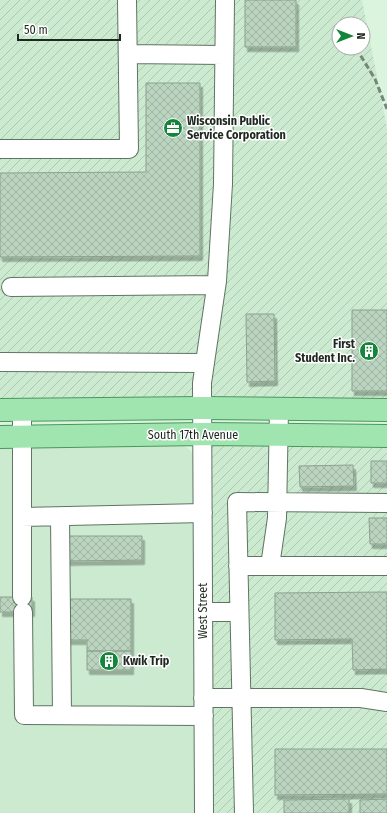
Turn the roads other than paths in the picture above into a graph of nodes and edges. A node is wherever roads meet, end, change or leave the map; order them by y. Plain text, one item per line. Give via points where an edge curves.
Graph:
1 (127, 0) edge
2 (225, 0) edge
3 (128, 54) junction
4 (224, 55) junction
5 (0, 149) edge
6 (216, 285) junction
7 (11, 287) dead end
8 (0, 362) edge
9 (204, 363) junction
10 (202, 408) junction
11 (279, 409) junction
12 (0, 410) edge
13 (22, 410) junction
14 (387, 410) edge
15 (203, 434) junction
16 (279, 435) junction
17 (22, 436) junction
18 (387, 436) edge
19 (0, 437) edge
20 (278, 502) junction
21 (387, 503) edge
22 (203, 514) junction
23 (60, 516) junction
24 (22, 517) junction
25 (238, 566) junction
26 (270, 566) junction
27 (387, 566) edge
28 (203, 612) junction
29 (239, 612) junction
30 (204, 698) junction
31 (241, 698) junction
32 (387, 702) edge
33 (62, 715) junction
34 (204, 716) junction
35 (204, 813) edge
36 (244, 813) edge

1 - 3 street
2 - 4 street, West Street
3 - 4 street
3 - 5 street via 129,149
4 - 6 street, West Street via 223,184
6 - 7 street
6 - 9 street, West Street
8 - 9 street
9 - 10 street, West Street
10 - 11 main road
10 - 13 main road
10 - 15 street, West Street
11 - 14 main road
11 - 16 street
12 - 13 main road
13 - 17 street
15 - 16 main road, South 17th Avenue
15 - 17 main road, South 17th Avenue
15 - 22 street, West Street
16 - 18 main road, South 17th Avenue
16 - 20 street
17 - 19 main road, South 17th Avenue
17 - 24 street
20 - 21 street
20 - 25 street via 237,502
20 - 26 street
22 - 23 street
22 - 28 street, West Street
23 - 24 street
23 - 33 street
24 - 33 street via 24,715
25 - 26 street
25 - 29 street
26 - 27 street
28 - 29 street
28 - 30 street, West Street
29 - 31 street
30 - 31 street
30 - 34 street, West Street
31 - 32 street via 361,698
31 - 36 street
33 - 34 street
34 - 35 street, West Street

